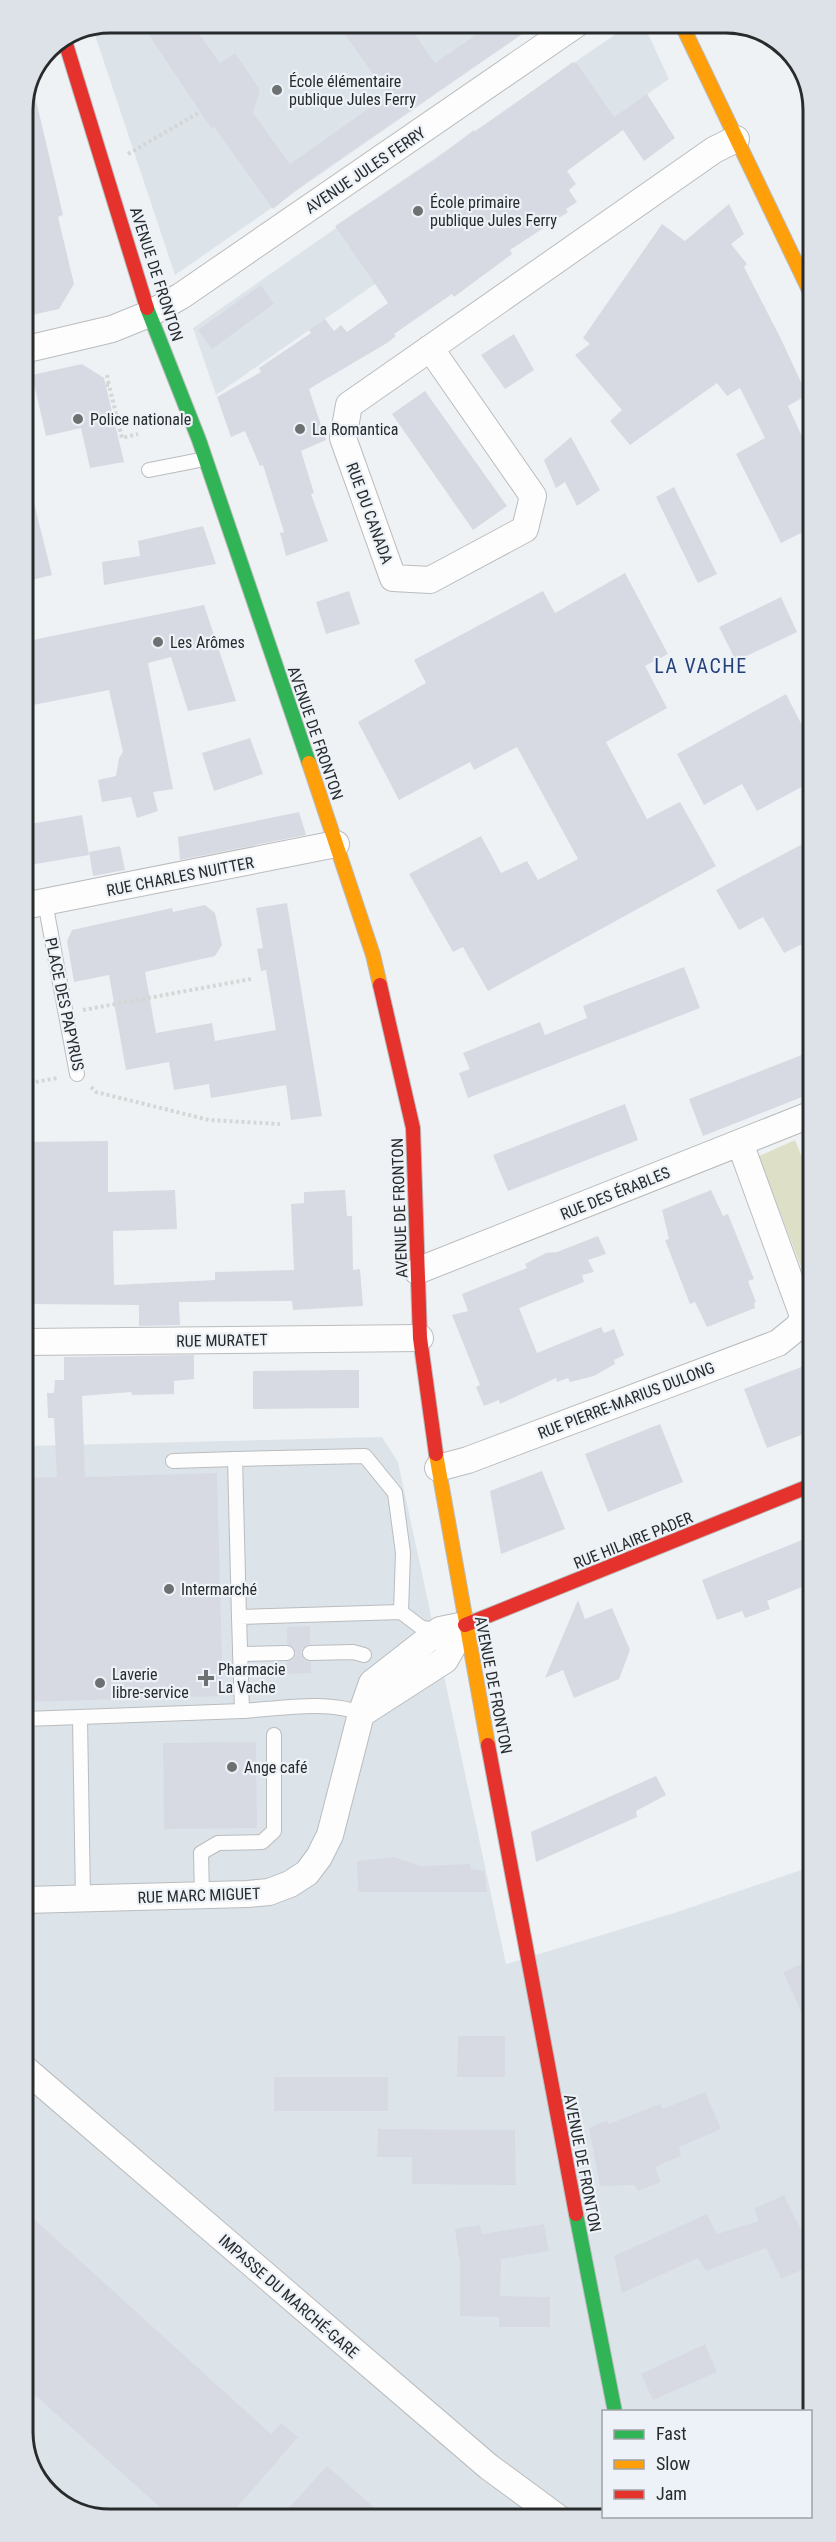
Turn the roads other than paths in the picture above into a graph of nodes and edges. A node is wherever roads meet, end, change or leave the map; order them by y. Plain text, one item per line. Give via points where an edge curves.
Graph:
1 (563, 33) edge
2 (686, 33) edge
3 (67, 46) edge
4 (736, 139) junction
5 (803, 273) edge
6 (149, 314) junction
7 (33, 348) edge
8 (430, 348) junction
9 (205, 459) junction
10 (149, 470) dead end
11 (336, 844) junction
12 (34, 904) edge
13 (77, 1074) road end
14 (803, 1118) edge
15 (741, 1143) junction
16 (417, 1271) junction
17 (420, 1338) junction
18 (33, 1342) edge
19 (235, 1459) junction
20 (173, 1461) dead end
21 (438, 1468) junction
22 (803, 1489) edge
23 (401, 1612) junction
24 (239, 1617) junction
25 (465, 1625) junction
26 (440, 1630) junction
27 (287, 1653) dead end
28 (310, 1653) dead end
29 (240, 1654) junction
30 (364, 1655) dead end
31 (242, 1711) junction
32 (361, 1714) junction
33 (80, 1718) junction
34 (33, 1719) edge
35 (274, 1735) dead end
36 (201, 1896) junction
37 (83, 1899) junction
38 (33, 1900) edge
39 (33, 2076) edge
40 (615, 2410) edge
41 (546, 2509) edge

1 - 6 street, AVENUE JULES FERRY via 190,290
2 - 4 street
3 - 6 street, AVENUE DE FRONTON
4 - 5 street
4 - 8 street, RUE DU CANADA via 704,157
6 - 7 street, AVENUE JULES FERRY via 112,329
6 - 9 street, AVENUE DE FRONTON
8 - 8 street, RUE DU CANADA via 533,496 525,529 430,580 393,578 343,438 349,405
9 - 10 lane
9 - 11 street, AVENUE DE FRONTON
11 - 12 street, RUE CHARLES NUITTER
11 - 16 street, AVENUE DE FRONTON via 373,955 413,1128
12 - 13 lane, PLACE DES PAPYRUS via 66,1014
14 - 15 street, RUE DES ÉRABLES
15 - 16 street, RUE DES ÉRABLES
15 - 21 street, RUE PIERRE-MARIUS DULONG via 803,1316 799,1326 778,1343
16 - 17 street, AVENUE DE FRONTON
17 - 18 street, RUE MURATET
17 - 21 street, AVENUE DE FRONTON
19 - 20 lane
19 - 23 lane via 366,1456 395,1493 403,1553
19 - 24 lane
21 - 25 street, AVENUE DE FRONTON
22 - 25 street, RUE HILAIRE PADER
23 - 24 lane
23 - 26 lane via 422,1628
24 - 29 lane
25 - 26 street, RUE MARC MIGUET
25 - 32 street via 445,1660
25 - 40 street, AVENUE DE FRONTON
26 - 32 street, RUE MARC MIGUET via 372,1683
27 - 29 lane
28 - 30 lane
29 - 31 lane
31 - 32 lane via 332,1707
31 - 33 lane
32 - 36 street, RUE MARC MIGUET via 330,1834 307,1873 269,1892
33 - 34 lane
33 - 37 lane
35 - 36 lane via 274,1831 262,1842 218,1843 201,1853
36 - 37 street, RUE MARC MIGUET
37 - 38 street, RUE MARC MIGUET
39 - 41 street, IMPASSE DU MARCHÉ-GARE via 489,2467

